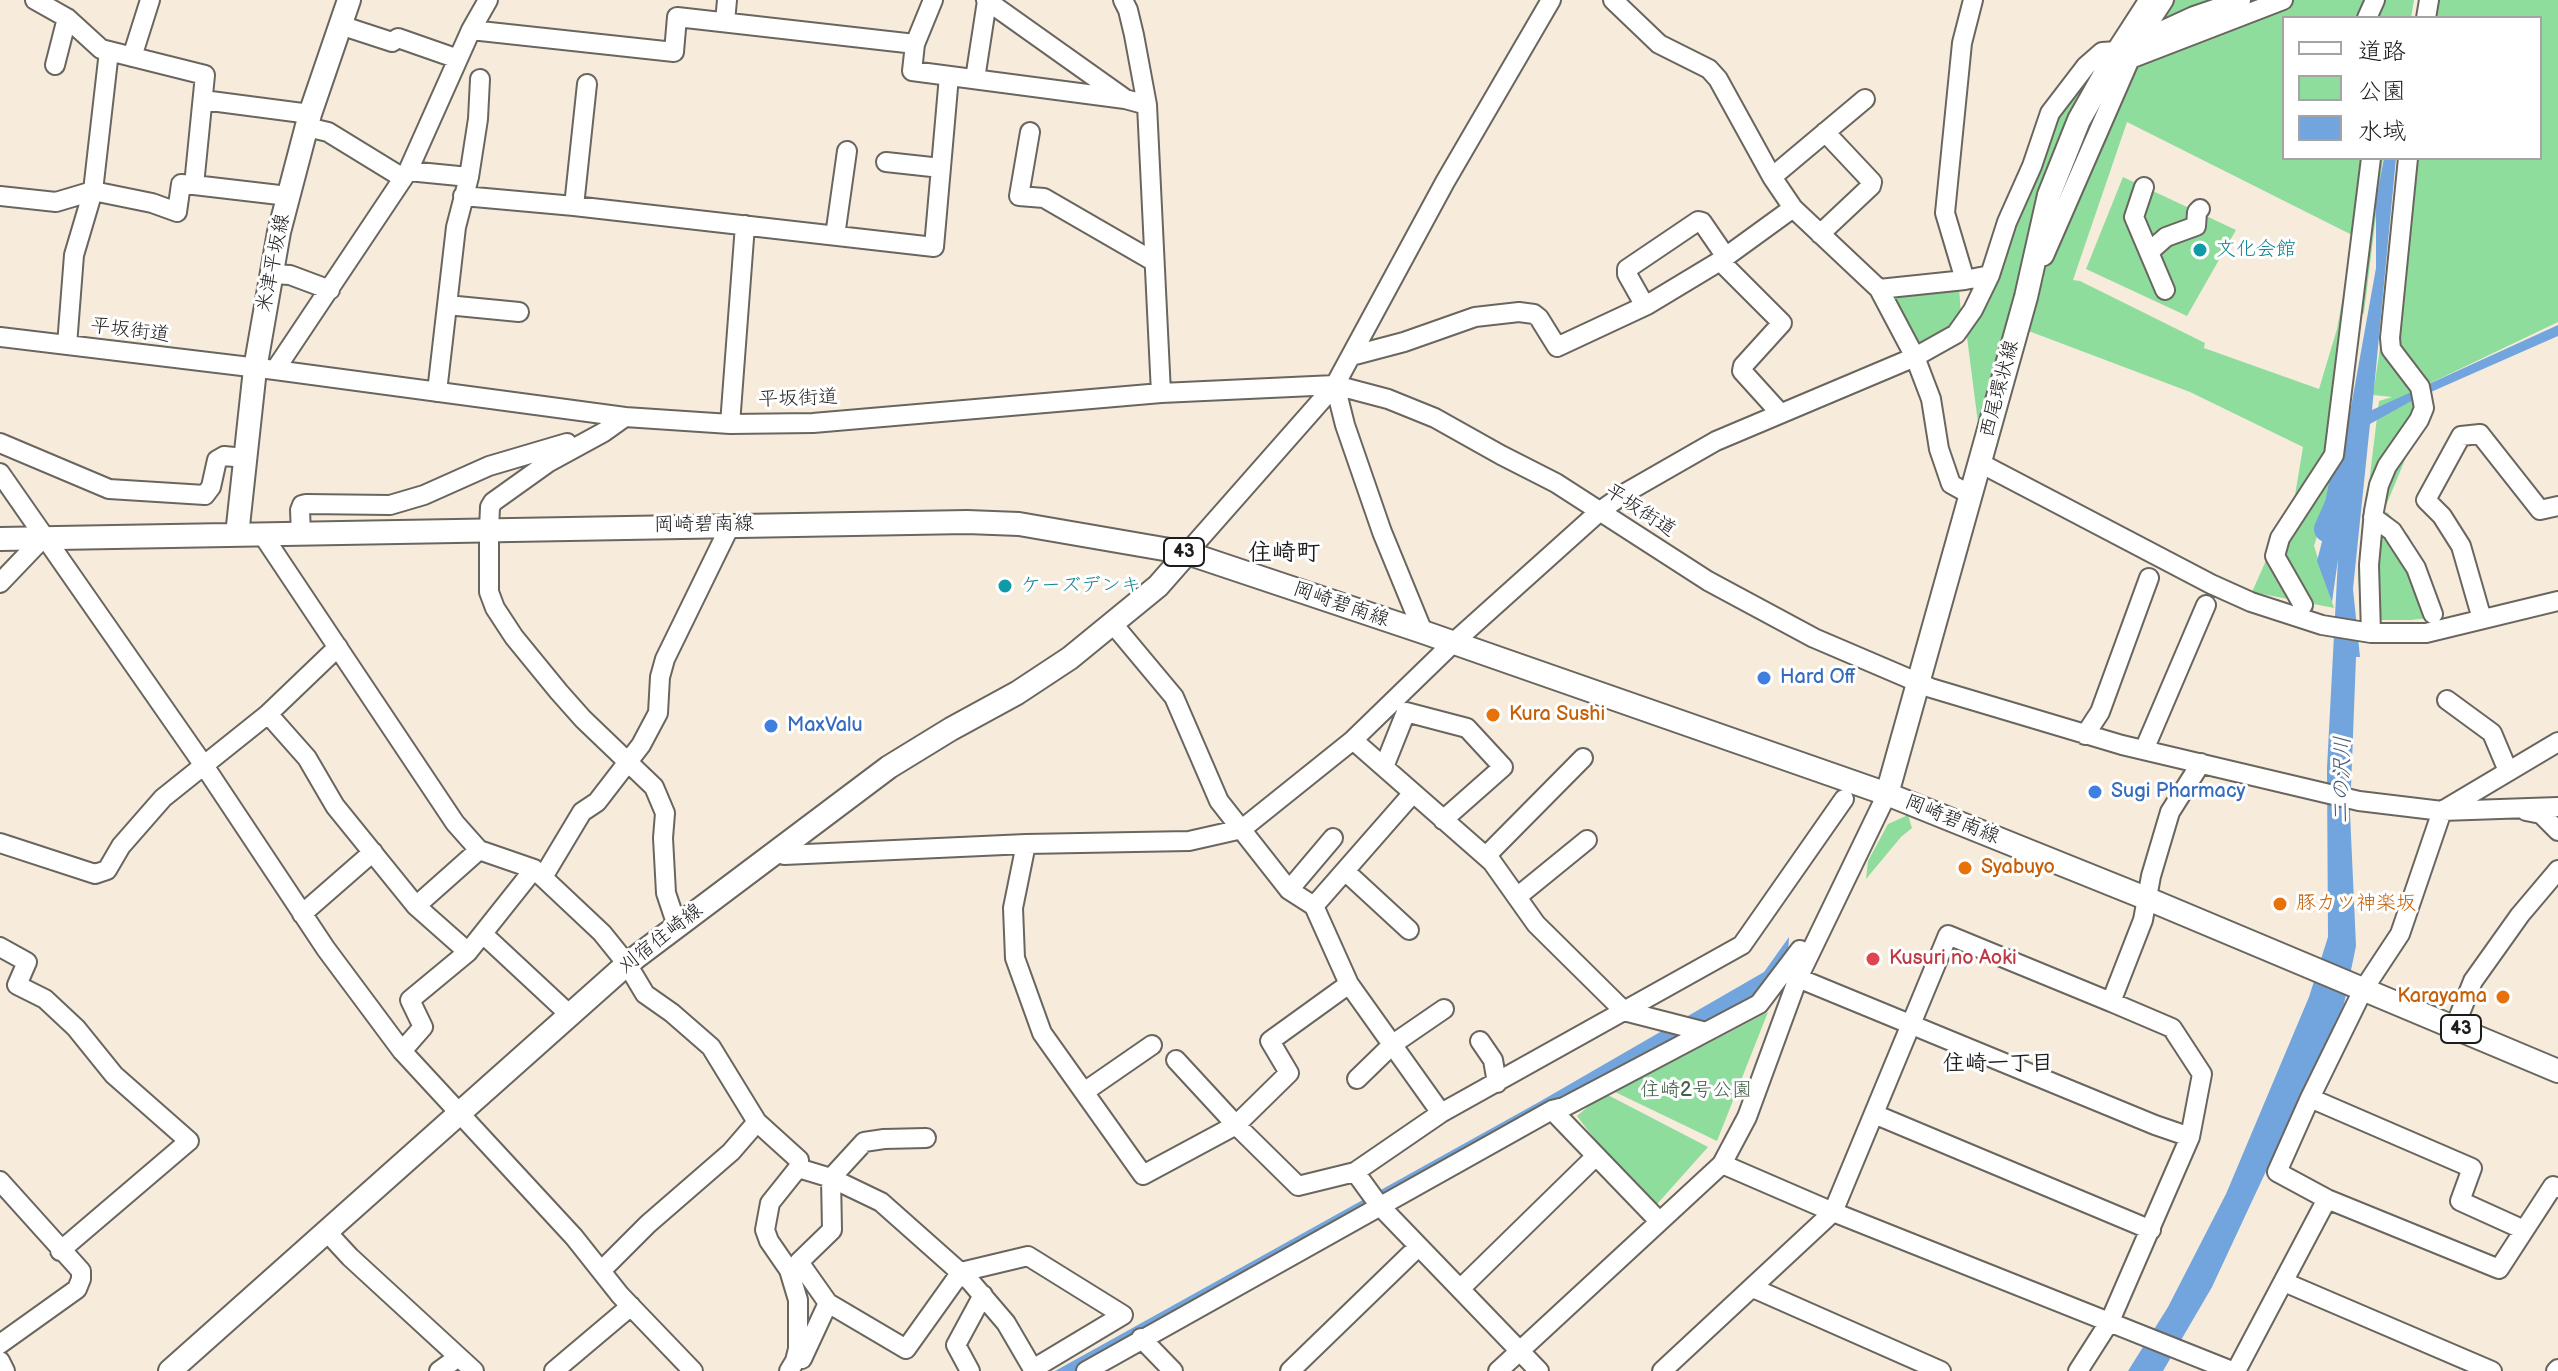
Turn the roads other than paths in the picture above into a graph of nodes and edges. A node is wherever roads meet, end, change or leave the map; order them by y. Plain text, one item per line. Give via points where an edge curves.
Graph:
1 (35, 0) edge
2 (150, 0) edge
3 (349, 0) edge
4 (488, 0) edge
5 (727, 0) edge
6 (933, 0) edge
7 (986, 0) edge
8 (1123, 0) edge
9 (1551, 0) edge
10 (1613, 0) edge
11 (1973, 0) edge
12 (2151, 0) edge
13 (2164, 0) edge
14 (2227, 0) edge
15 (2241, 0) edge
16 (2283, 0) edge
17 (67, 18) junction
18 (725, 22) junction
19 (340, 25) junction
20 (471, 30) junction
21 (915, 44) junction
22 (109, 51) junction
23 (2118, 51) junction
24 (132, 57) junction
25 (458, 59) junction
26 (55, 65) dead end
27 (949, 76) junction
28 (480, 79) dead end
29 (975, 79) junction
30 (587, 84) dead end
31 (1125, 99) junction
32 (1865, 99) dead end
33 (203, 100) junction
34 (1147, 105) junction
35 (308, 121) junction
36 (1030, 132) dead end
37 (1825, 132) junction
38 (847, 151) dead end
39 (2371, 160) edge
40 (2408, 160) edge
41 (886, 162) dead end
42 (941, 168) junction
43 (406, 175) junction
44 (469, 177) junction
45 (1772, 177) junction
46 (194, 185) junction
47 (2144, 187) dead end
48 (93, 191) junction
49 (0, 196) edge
50 (288, 196) junction
51 (463, 196) junction
52 (574, 206) junction
53 (1793, 208) junction
54 (2200, 209) dead end
55 (745, 225) junction
56 (1820, 234) junction
57 (835, 236) junction
58 (2149, 252) junction
59 (2044, 256) dead end
60 (1723, 259) junction
61 (1153, 261) junction
62 (271, 274) junction
63 (1990, 275) junction
64 (1965, 280) junction
65 (1879, 289) junction
66 (330, 290) junction
67 (2165, 290) dead end
68 (447, 305) junction
69 (1645, 306) junction
70 (519, 312) dead end
71 (0, 337) edge
72 (67, 345) junction
73 (1351, 356) junction
74 (1915, 357) junction
75 (265, 369) junction
76 (1335, 385) junction
77 (437, 392) junction
78 (1161, 393) junction
79 (1780, 413) junction
80 (625, 417) junction
81 (730, 424) junction
82 (604, 432) junction
83 (0, 443) edge
84 (245, 458) junction
85 (1990, 468) junction
86 (0, 473) edge
87 (1969, 494) junction
88 (2558, 506) edge
89 (1600, 511) junction
90 (2373, 517) junction
91 (731, 524) junction
92 (489, 530) junction
93 (262, 534) junction
94 (301, 534) junction
95 (237, 535) junction
96 (44, 537) junction
97 (0, 539) edge
98 (1187, 553) junction
99 (2149, 578) dead end
100 (0, 583) edge
101 (2558, 601) edge
102 (2206, 605) dead end
103 (2303, 605) dead end
104 (2433, 614) dead end
105 (2482, 619) junction
106 (1113, 624) junction
107 (1423, 632) junction
108 (2369, 632) junction
109 (1453, 643) junction
110 (338, 647) junction
111 (1917, 682) junction
112 (2447, 700) dead end
113 (1404, 702) junction
114 (268, 714) junction
115 (2085, 735) junction
116 (1353, 740) junction
117 (2558, 742) edge
118 (2144, 750) junction
119 (1583, 758) dead end
120 (628, 763) junction
121 (2201, 763) junction
122 (205, 767) junction
123 (1384, 767) junction
124 (2508, 771) junction
125 (1413, 793) junction
126 (1887, 794) junction
127 (1844, 799) dead end
128 (2558, 807) edge
129 (2520, 809) junction
130 (2442, 811) junction
131 (1443, 820) junction
132 (1242, 829) junction
133 (2558, 831) edge
134 (1333, 838) dead end
135 (1587, 840) dead end
136 (0, 843) edge
137 (1026, 844) junction
138 (479, 850) junction
139 (779, 850) junction
140 (373, 852) junction
141 (1486, 856) junction
142 (2558, 870) edge
143 (1345, 871) junction
144 (539, 873) junction
145 (1289, 890) junction
146 (1517, 897) junction
147 (2148, 899) junction
148 (416, 906) junction
149 (1314, 906) junction
150 (302, 914) junction
151 (677, 926) junction
152 (1409, 930) dead end
153 (483, 934) junction
154 (0, 947) edge
155 (1800, 950) dead end
156 (468, 952) junction
157 (627, 964) junction
158 (1798, 978) junction
159 (1349, 984) junction
160 (2363, 990) junction
161 (2111, 1002) junction
162 (1444, 1009) dead end
163 (1624, 1011) junction
164 (570, 1015) junction
165 (1911, 1024) junction
166 (2455, 1026) junction
167 (1701, 1031) junction
168 (1480, 1041) dead end
169 (1393, 1044) junction
170 (1152, 1045) dead end
171 (402, 1051) junction
172 (1176, 1060) dead end
173 (2558, 1071) edge
174 (1357, 1079) dead end
175 (1497, 1083) junction
176 (1084, 1092) junction
177 (2310, 1098) junction
178 (1552, 1110) junction
179 (1441, 1113) junction
180 (460, 1114) junction
181 (1874, 1114) junction
182 (757, 1122) junction
183 (1236, 1125) junction
184 (2190, 1137) junction
185 (926, 1138) dead end
186 (1596, 1156) junction
187 (1722, 1164) junction
188 (798, 1168) junction
189 (1355, 1172) junction
190 (831, 1178) junction
191 (0, 1181) edge
192 (2558, 1188) edge
193 (7, 1198) edge
194 (2327, 1199) junction
195 (1379, 1205) junction
196 (1833, 1212) junction
197 (1658, 1220) junction
198 (2151, 1230) junction
199 (2524, 1230) junction
200 (326, 1231) junction
201 (1418, 1247) junction
202 (60, 1251) junction
203 (602, 1270) junction
204 (961, 1272) junction
205 (2284, 1282) junction
206 (1753, 1288) junction
207 (1460, 1289) junction
208 (983, 1295) junction
209 (828, 1303) junction
210 (631, 1306) junction
211 (2110, 1321) junction
212 (1141, 1338) junction
213 (0, 1344) edge
214 (1521, 1350) junction
215 (457, 1358) junction
216 (0, 1361) edge
217 (795, 1365) edge
218 (1034, 1370) edge
219 (5, 1371) edge
220 (170, 1371) edge
221 (439, 1371) edge
222 (474, 1371) edge
223 (554, 1371) edge
224 (693, 1371) edge
225 (970, 1371) edge
226 (1086, 1371) edge
227 (1173, 1371) edge
228 (1290, 1371) edge
229 (1498, 1371) edge
230 (1539, 1371) edge
231 (1662, 1371) edge
232 (1941, 1371) edge
233 (2078, 1371) edge
234 (2234, 1371) edge
235 (2492, 1371) edge

1 - 17 street
2 - 24 street
3 - 19 main road, 米津平坂線
4 - 20 street
5 - 18 street
6 - 21 street
7 - 29 street
7 - 31 street
8 - 34 street
9 - 73 street
10 - 45 street via 1659,44 1709,69 1718,79
11 - 64 street via 1962,43 1945,213
12 - 23 main road, 西尾環状線
13 - 14 street via 2143,32
15 - 23 street
16 - 59 street via 2130,59
17 - 22 street
17 - 26 street
18 - 20 street via 677,17 674,52
18 - 21 street
19 - 25 street
19 - 35 main road, 米津平坂線
20 - 25 street
21 - 27 street via 912,71
22 - 24 street
22 - 48 street
23 - 63 street via 2102,52 2086,66 2050,113
23 - 85 main road, 西尾環状線 via 2079,120 2049,195
24 - 33 street via 205,75
25 - 43 street
27 - 29 street
27 - 42 street
28 - 44 street
29 - 31 street
30 - 52 street
31 - 34 street
32 - 37 street
33 - 35 street
33 - 46 street
34 - 61 street
35 - 43 street
35 - 50 main road, 米津平坂線
36 - 61 street via 1019,196 1044,198
37 - 45 street
37 - 56 street via 1872,182
38 - 57 street
39 - 103 street via 2334,455 2280,538 2275,556
40 - 90 street via 2390,338 2391,349 2420,387 2424,408 2387,466
41 - 42 street
42 - 57 street via 934,247
43 - 44 street
43 - 66 street
44 - 51 street
45 - 53 street
46 - 48 street via 181,184 177,212
46 - 50 street
47 - 58 street via 2134,217
48 - 49 street via 56,202
48 - 72 street via 74,255
50 - 62 main road, 米津平坂線
51 - 52 street
51 - 68 street
52 - 55 street
53 - 56 street
53 - 60 street
54 - 58 street via 2196,226 2166,237
55 - 57 street
55 - 81 street
56 - 65 street
58 - 67 street
60 - 69 street
60 - 69 street via 1698,221 1627,269
60 - 79 street via 1782,323 1742,371
61 - 78 street
62 - 66 street via 290,275
62 - 75 main road, 米津平坂線
63 - 64 street
63 - 74 street via 1956,334
64 - 65 street
65 - 74 street
66 - 75 street
68 - 70 street
68 - 77 street
69 - 73 street via 1557,347 1539,318 1519,312 1475,317
71 - 72 street, 平坂街道
72 - 75 street, 平坂街道
73 - 76 street
74 - 79 street
74 - 87 street via 1951,484
75 - 77 street, 平坂街道
75 - 84 main road, 米津平坂線
76 - 78 street, 平坂街道
76 - 89 street, 平坂街道 via 1435,418
76 - 98 street
76 - 107 street via 1382,532
77 - 80 street, 平坂街道
78 - 81 street, 平坂街道 via 813,423
79 - 89 street via 1716,441
80 - 81 street, 平坂街道
80 - 82 street
82 - 92 street via 493,502
82 - 94 street via 489,466 390,505 306,504 300,510
83 - 84 street via 109,489 205,495 217,460
84 - 95 main road, 米津平坂線
85 - 87 main road, 西尾環状線
85 - 108 street via 2251,602 2322,625
86 - 96 street
87 - 111 main road, 西尾環状線
88 - 105 street via 2540,510 2480,434 2461,436 2426,500 2461,546
89 - 109 street
89 - 111 street, 平坂街道 via 1708,581 1814,638
90 - 104 street via 2392,531 2416,568
90 - 108 street
91 - 92 main road, 岡崎碧南線 / 43
91 - 98 main road, 岡崎碧南線 / 43 via 1019,524
91 - 120 street via 665,659 658,713
92 - 94 main road, 岡崎碧南線 / 43
92 - 120 street via 489,592 495,608 559,692
93 - 94 main road, 岡崎碧南線 / 43
93 - 95 main road, 岡崎碧南線 / 43
93 - 110 street
95 - 96 main road, 岡崎碧南線 / 43
96 - 97 main road, 岡崎碧南線 / 43
96 - 100 street
96 - 122 street
98 - 106 main road, 刈宿住崎線
98 - 107 main road, 岡崎碧南線 / 43
99 - 115 street via 2100,712
101 - 105 street
102 - 118 street
105 - 108 street via 2426,633
106 - 132 street via 1174,697 1219,801
106 - 139 main road, 刈宿住崎線 via 1017,693 889,767
107 - 109 main road, 岡崎碧南線 / 43
109 - 113 street
109 - 126 main road, 岡崎碧南線 / 43
110 - 114 street
110 - 138 street via 455,823
111 - 115 street, 平坂街道
111 - 126 main road, 西尾環状線
112 - 124 street via 2492,733
113 - 116 street
113 - 123 street
113 - 131 street via 1467,728 1503,767
114 - 122 street
114 - 140 street via 307,758 335,806
115 - 118 street, 平坂街道
116 - 123 street
116 - 132 street
117 - 124 street
118 - 121 street, 平坂街道
119 - 141 street
120 - 144 street via 597,802 582,812
120 - 151 street via 654,787 665,813 666,893
121 - 130 street, 平坂街道 via 2359,801
121 - 147 street via 2170,812
122 - 136 street via 163,798 107,870 95,874
122 - 150 street
123 - 125 street
124 - 130 street
125 - 131 street
125 - 143 street
126 - 147 main road, 岡崎碧南線 / 43
126 - 158 street
127 - 163 street via 1742,945
128 - 129 street, 平坂街道
129 - 130 street, 平坂街道
129 - 133 street via 2541,814
130 - 160 street via 2400,934
131 - 141 street
132 - 137 street via 1189,841
132 - 145 street
134 - 145 street
135 - 146 street
137 - 139 street via 784,855
137 - 176 street via 1013,908 1015,958 1042,1033
138 - 144 street
138 - 148 street
139 - 151 main road, 刈宿住崎線
140 - 148 street
140 - 150 street
141 - 146 street
142 - 166 street via 2473,981
143 - 149 street
143 - 152 street
144 - 153 street
144 - 157 street
145 - 149 street
146 - 163 street via 1536,924
147 - 160 main road, 岡崎碧南線 / 43
147 - 161 street
148 - 156 street
149 - 159 street
150 - 171 street
151 - 157 main road, 刈宿住崎線
153 - 156 street
153 - 164 street
154 - 202 street via 27,962 17,985 45,999 114,1075 189,1141
155 - 167 street via 1759,1004
156 - 171 street via 410,1000 423,1027
157 - 164 main road, 刈宿住崎線
157 - 182 street via 645,994 711,1047
158 - 165 street
158 - 187 street via 1747,1117
159 - 169 street
159 - 183 street via 1270,1041 1289,1073
160 - 166 main road, 岡崎碧南線 / 43
160 - 177 street
161 - 165 street via 1948,935
161 - 184 street via 2172,1028 2202,1074
162 - 169 street
163 - 167 street
163 - 175 street
164 - 180 main road, 刈宿住崎線
165 - 181 street
165 - 184 street
166 - 173 main road, 岡崎碧南線 / 43
167 - 178 street
168 - 175 street via 1493,1060
169 - 174 street
169 - 179 street
170 - 176 street
171 - 180 street
172 - 183 street
175 - 179 street
176 - 183 street via 1143,1175
177 - 194 street via 2277,1172
177 - 199 street via 2472,1168 2460,1201
178 - 186 street
178 - 195 street
179 - 189 street
180 - 200 main road, 刈宿住崎線
180 - 203 street
181 - 196 street
181 - 198 street
182 - 188 street via 799,1160
182 - 203 street
183 - 189 street via 1298,1186
184 - 198 street
185 - 190 street via 864,1142
186 - 197 street
186 - 207 street
187 - 196 street
187 - 197 street
188 - 190 street
188 - 217 street via 770,1203 765,1230 789,1270 798,1300
189 - 195 street
190 - 204 street via 881,1202
190 - 209 street via 832,1230 799,1262
191 - 193 street
192 - 199 street via 2553,1186
193 - 202 street
194 - 199 street via 2499,1269
194 - 205 street
195 - 201 street
195 - 212 street
196 - 206 street
196 - 211 street
197 - 214 street
198 - 211 street
200 - 215 street
200 - 220 main road, 刈宿住崎線
201 - 207 street
201 - 228 street
202 - 213 street via 81,1271 77,1289
203 - 210 street
204 - 208 street
204 - 209 street via 906,1349
204 - 218 street via 1028,1256 1123,1315
205 - 234 street
205 - 235 street
206 - 231 street
206 - 232 street
207 - 214 street
208 - 218 street
208 - 225 street via 956,1345
209 - 217 street
210 - 223 street
210 - 224 street
211 - 233 street
211 - 234 street
212 - 226 street
212 - 227 street
214 - 229 street
214 - 230 street
215 - 221 street
215 - 222 street
216 - 219 street

